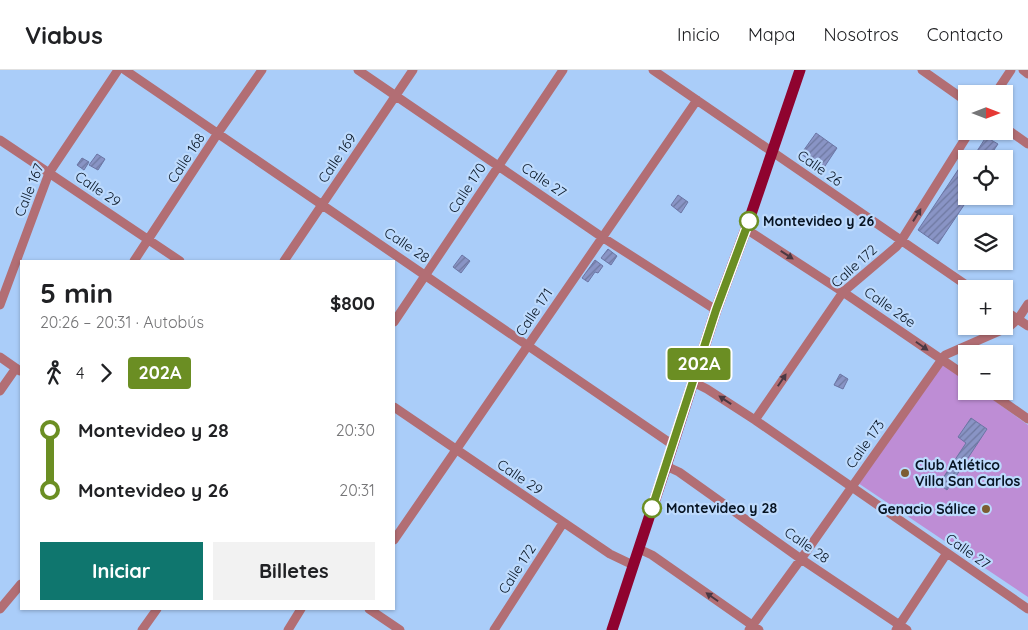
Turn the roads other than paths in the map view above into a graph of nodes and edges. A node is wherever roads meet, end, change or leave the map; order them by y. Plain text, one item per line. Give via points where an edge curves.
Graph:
1 (118, 70) edge
2 (124, 70) edge
3 (262, 70) edge
4 (358, 70) edge
5 (413, 70) edge
6 (563, 70) edge
7 (653, 70) edge
8 (800, 70) edge
9 (922, 70) edge
10 (1011, 70) edge
11 (1023, 70) edge
12 (1028, 74) edge
13 (1001, 85) edge
14 (396, 95) junction
15 (958, 95) edge
16 (697, 100) junction
17 (1013, 133) edge
18 (218, 134) junction
19 (0, 140) edge
20 (964, 140) edge
21 (1028, 144) edge
22 (773, 152) junction
23 (498, 166) junction
24 (49, 173) junction
25 (322, 204) junction
26 (746, 229) junction
27 (602, 237) junction
28 (148, 240) junction
29 (901, 241) junction
30 (135, 260) edge
31 (178, 260) edge
32 (285, 260) edge
33 (426, 274) junction
34 (959, 280) edge
35 (843, 292) junction
36 (1028, 304) edge
37 (0, 305) edge
38 (716, 310) junction
39 (1013, 316) edge
40 (1018, 319) junction
41 (395, 320) edge
42 (1028, 326) edge
43 (528, 345) junction
44 (0, 357) edge
45 (941, 359) junction
46 (19, 370) edge
47 (958, 371) edge
48 (693, 382) junction
49 (0, 391) edge
50 (1001, 400) edge
51 (395, 408) edge
52 (1028, 419) edge
53 (755, 420) junction
54 (673, 445) junction
55 (456, 450) junction
56 (666, 466) junction
57 (852, 487) junction
58 (563, 522) junction
59 (395, 539) edge
60 (639, 549) junction
61 (946, 552) junction
62 (801, 559) junction
63 (633, 565) junction
64 (20, 585) edge
65 (0, 609) edge
66 (1028, 609) edge
67 (156, 610) edge
68 (300, 610) edge
69 (370, 610) edge
70 (754, 628) edge
71 (901, 628) edge
72 (142, 630) edge
73 (288, 630) edge
74 (400, 630) edge
75 (494, 630) edge
76 (612, 630) edge

1 - 24 street, Calle 167
2 - 18 street, Calle 28
3 - 18 street, Calle 168
4 - 14 street, Calle 27
5 - 14 street, Calle 169
6 - 23 street, Calle 170
7 - 16 street, Calle 26
8 - 22 main road
9 - 15 street
10 - 13 street
11 - 12 street
14 - 23 street, Calle 27
14 - 25 street, Calle 169
16 - 22 street, Calle 26
16 - 27 street, Calle 171
17 - 21 street
18 - 25 street, Calle 28
18 - 28 street, Calle 168
19 - 24 street, Calle 29
29 -> 20 street, Calle 172
22 - 26 main road
22 - 29 street, Calle 26
23 - 27 street, Calle 27
23 - 33 street, Calle 170
24 - 28 street, Calle 29
24 - 37 street, Calle 167
25 - 32 street, Calle 169
25 - 33 street, Calle 28
26 -> 35 street, Calle 26e
26 - 38 main road
27 - 38 street, Calle 27
27 - 43 street, Calle 171
28 - 30 street, Calle 168
28 - 31 street, Calle 29
29 - 34 street, Calle 26
29 - 35 street, Calle 172
33 - 41 street, Calle 170
33 - 43 street, Calle 28
35 -> 45 street, Calle 26e
53 -> 35 street, Calle 172
36 - 40 street, Calle 173
38 - 48 main road
39 - 40 street
40 - 42 street
40 - 45 street, Calle 173 via 1009,327 945,354
43 - 54 street, Calle 28
43 - 55 street, Calle 171
44 - 46 street
45 - 47 street, Calle 26e
45 - 57 street, Calle 173
46 - 49 street
53 -> 48 street, Calle 27
48 - 54 main road
50 - 52 street
51 - 55 street, Calle 29
53 - 57 street, Calle 27
54 - 56 main road
55 - 58 street, Calle 29
55 - 59 street, Calle 171
56 - 60 main road
56 - 62 street, Calle 28
57 - 61 street, Calle 27
57 - 62 street, Calle 173
58 - 63 street, Calle 29 via 615,557
58 - 75 street, Calle 172
60 - 63 main road
70 -> 60 street
61 - 66 street, Calle 27
61 - 71 street
62 - 70 street, Calle 173
62 - 71 street, Calle 28
63 - 76 main road
64 - 65 street
67 - 72 street
68 - 73 street
69 - 74 street

